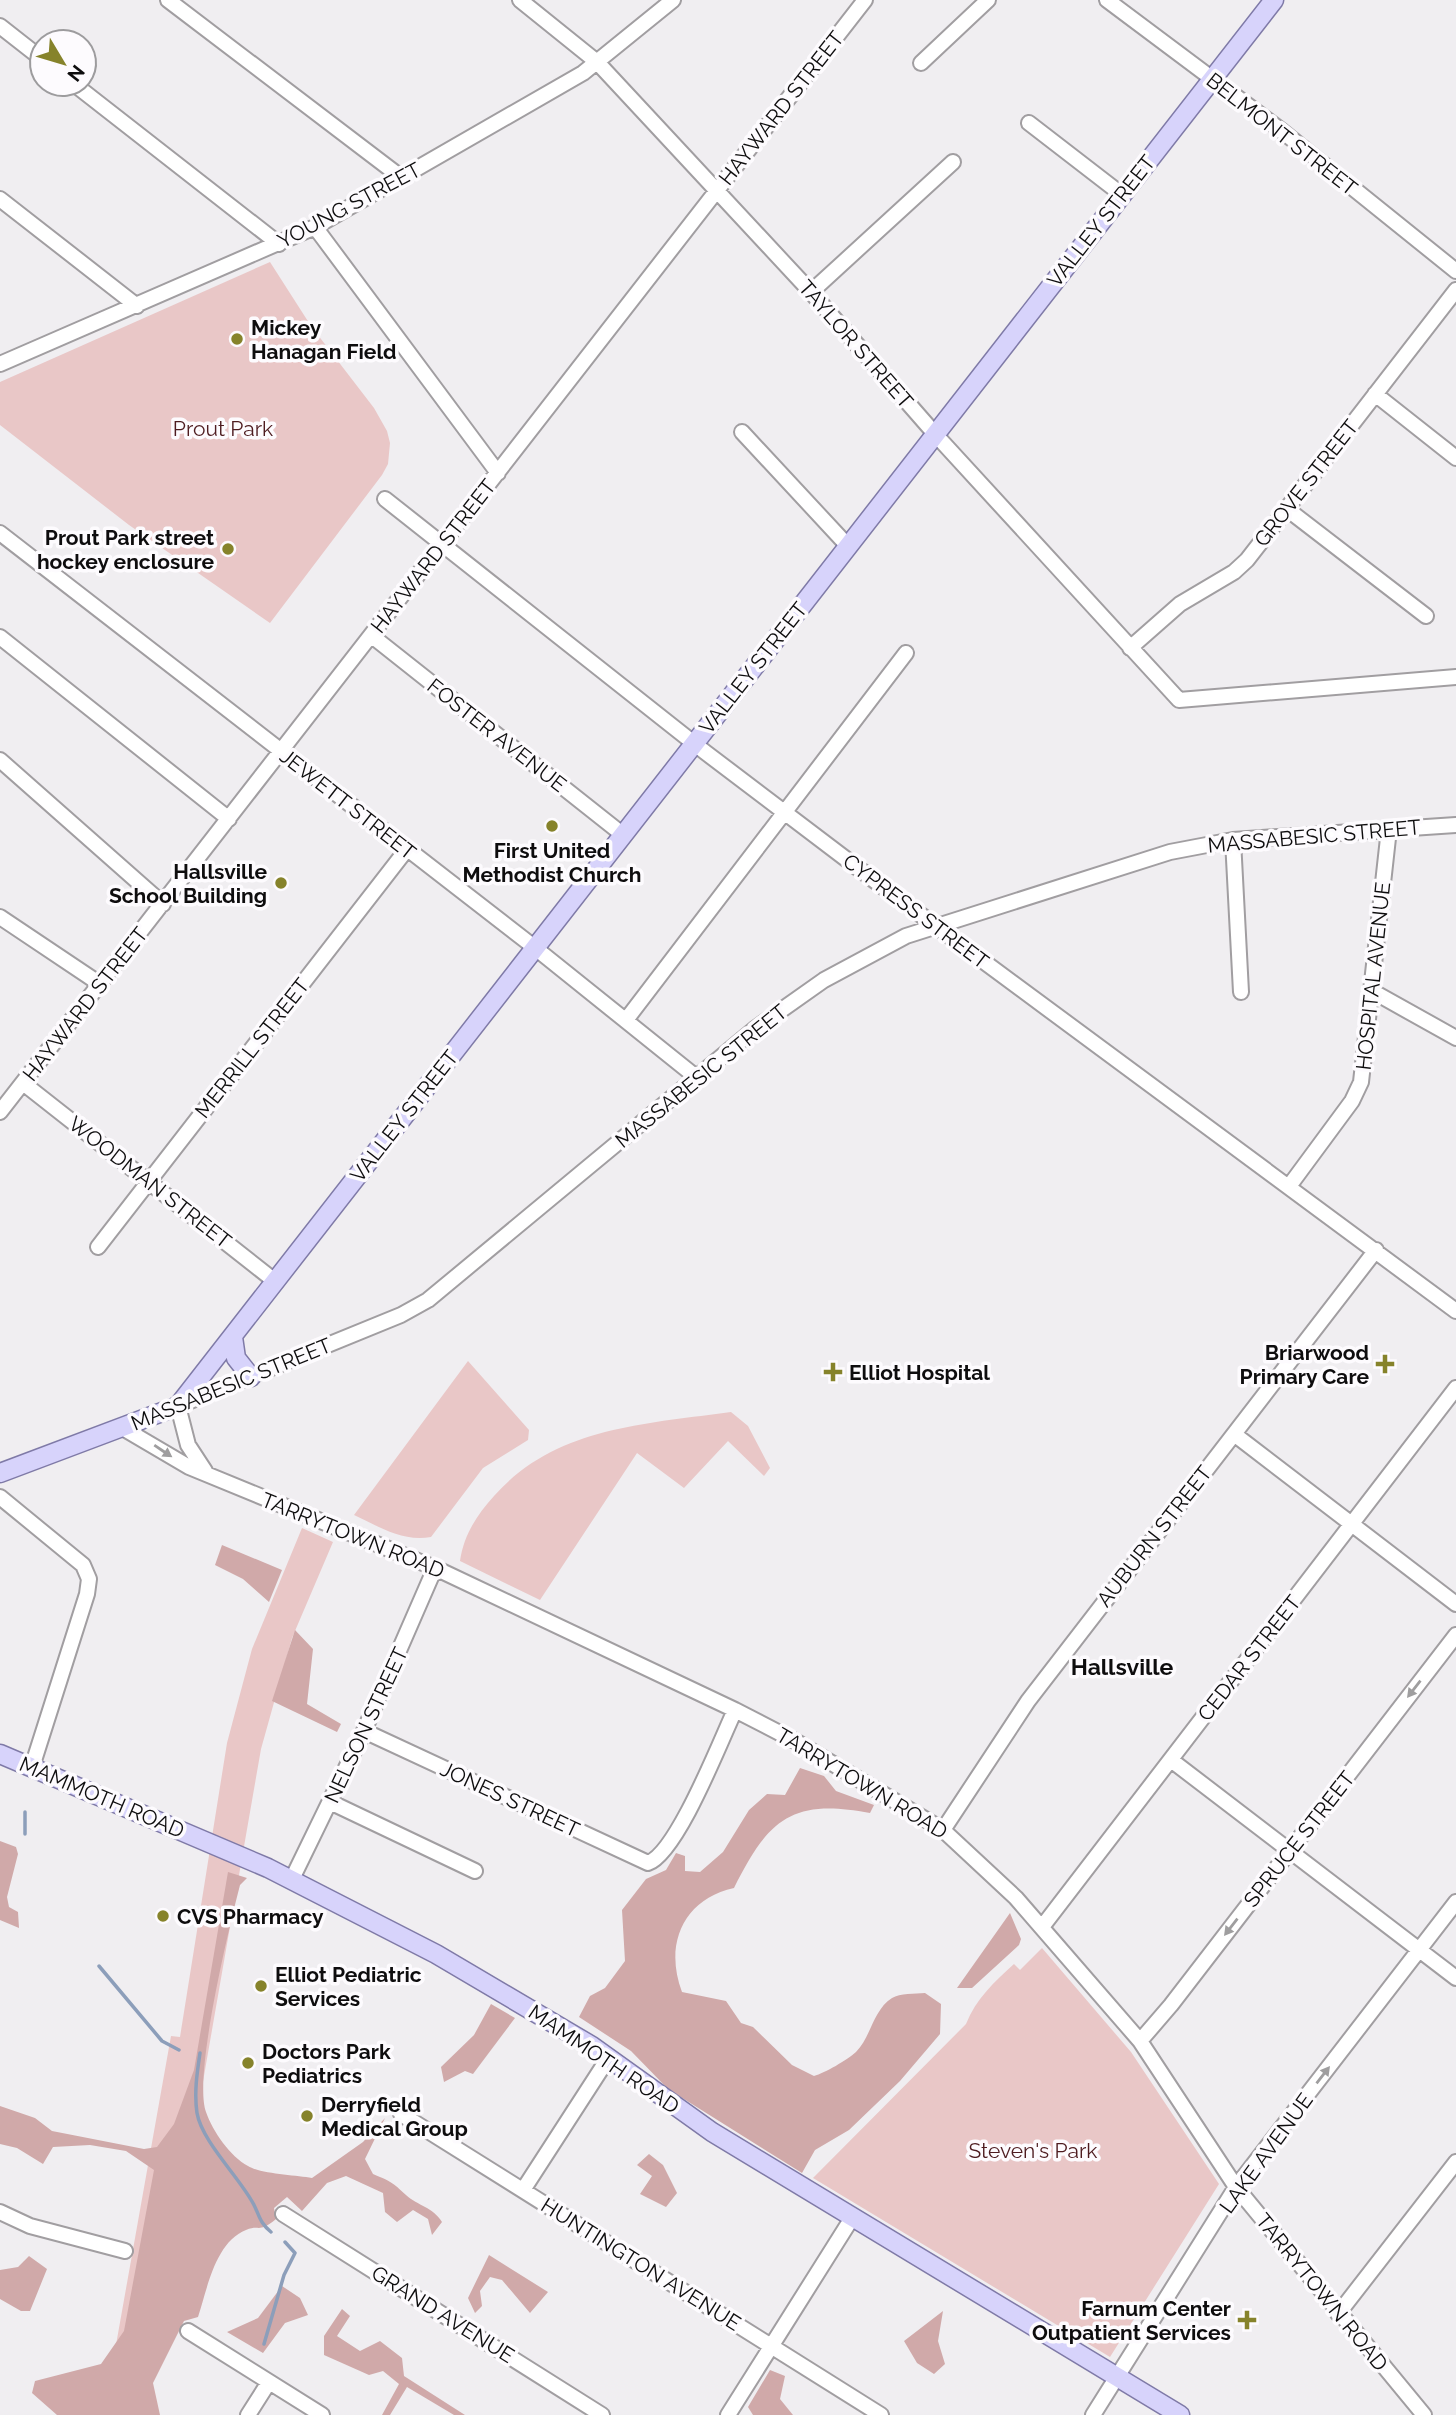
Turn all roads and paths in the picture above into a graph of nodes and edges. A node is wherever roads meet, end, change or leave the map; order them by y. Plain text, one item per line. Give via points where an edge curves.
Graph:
1 (168, 0) edge
2 (520, 0) edge
3 (673, 0) edge
4 (865, 0) edge
5 (988, 0) edge
6 (1107, 0) edge
7 (1274, 0) edge
8 (0, 26) edge
9 (28, 48) edge
10 (597, 62) junction
11 (921, 63) dead end
12 (1211, 79) junction
13 (92, 98) edge
14 (1029, 123) dead end
15 (953, 162) dead end
16 (402, 178) junction
17 (717, 190) junction
18 (1121, 194) junction
19 (0, 199) edge
20 (316, 227) junction
21 (279, 244) junction
22 (1456, 271) edge
23 (1456, 290) edge
24 (811, 292) junction
25 (137, 306) junction
26 (0, 364) edge
27 (1375, 394) junction
28 (743, 432) dead end
29 (935, 434) junction
30 (1456, 458) edge
31 (498, 473) junction
32 (385, 499) dead end
33 (1287, 509) junction
34 (0, 533) edge
35 (442, 545) junction
36 (847, 545) junction
37 (1426, 616) dead end
38 (372, 636) junction
39 (0, 637) edge
40 (1130, 648) junction
41 (906, 653) dead end
42 (1456, 677) edge
43 (695, 743) junction
44 (281, 752) junction
45 (0, 760) edge
46 (783, 810) junction
47 (229, 819) junction
48 (1456, 825) edge
49 (1389, 828) junction
50 (622, 834) junction
51 (1233, 840) junction
52 (407, 849) junction
53 (163, 904) junction
54 (0, 917) edge
55 (933, 925) junction
56 (534, 947) junction
57 (100, 984) junction
58 (1372, 991) junction
59 (1241, 992) dead end
60 (626, 1020) junction
61 (1456, 1038) edge
62 (696, 1077) junction
63 (23, 1083) junction
64 (0, 1112) edge
65 (149, 1180) junction
66 (1290, 1185) junction
67 (98, 1247) dead end
68 (1376, 1250) junction
69 (276, 1282) junction
70 (1456, 1311) edge
71 (233, 1337) junction
72 (251, 1377) junction
73 (1456, 1388) edge
74 (178, 1406) junction
75 (121, 1427) junction
76 (1234, 1434) junction
77 (206, 1472) junction
78 (0, 1473) edge
79 (0, 1497) edge
80 (1352, 1525) junction
81 (435, 1568) junction
82 (1456, 1604) edge
83 (1456, 1635) edge
84 (735, 1710) junction
85 (364, 1731) junction
86 (0, 1754) edge
87 (1171, 1760) junction
88 (32, 1767) junction
89 (330, 1802) junction
90 (943, 1830) junction
91 (1290, 1851) junction
92 (475, 1871) dead end
93 (292, 1880) junction
94 (1456, 1902) edge
95 (1042, 1927) junction
96 (1420, 1950) junction
97 (1456, 1978) edge
98 (1140, 2041) junction
99 (609, 2057) junction
100 (401, 2114) dead end
101 (1456, 2162) edge
102 (1236, 2187) junction
103 (523, 2190) junction
104 (0, 2212) edge
105 (283, 2214) dead end
106 (852, 2218) junction
107 (125, 2251) dead end
108 (1338, 2314) junction
109 (188, 2331) dead end
110 (771, 2346) junction
111 (1116, 2378) junction
112 (269, 2382) junction
113 (248, 2415) edge
114 (322, 2415) edge
115 (603, 2415) edge
116 (727, 2415) edge
117 (881, 2415) edge
118 (1093, 2415) edge
119 (1180, 2415) edge
120 (1424, 2415) edge

1 - 16 street
2 - 10 street, TAYLOR STREET
3 - 10 street, YOUNG STREET
4 - 17 street, HAYWARD STREET
5 - 11 street
6 - 12 street, BELMONT STREET
7 - 12 main road, VALLEY STREET
8 - 9 street
10 - 16 street, YOUNG STREET
10 - 17 street, TAYLOR STREET
12 - 18 main road, VALLEY STREET
12 - 22 street, BELMONT STREET
13 - 21 street
14 - 18 street
15 - 24 street
16 - 20 street, YOUNG STREET
17 - 24 street, TAYLOR STREET
17 - 31 street, HAYWARD STREET
18 - 29 main road, VALLEY STREET
19 - 25 street
20 - 21 street, YOUNG STREET
20 - 31 street
21 - 25 street, YOUNG STREET
23 - 27 street, GROVE STREET
24 - 29 street, TAYLOR STREET
25 - 26 street, YOUNG STREET
27 - 30 street
27 - 33 street, GROVE STREET
28 - 36 street
29 - 36 main road, VALLEY STREET
29 - 40 street, TAYLOR STREET
31 - 35 street, HAYWARD STREET
32 - 35 street, CYPRESS STREET
33 - 37 street
33 - 40 street, GROVE STREET via 1240,567 1193,594
34 - 44 street, JEWETT STREET
35 - 38 street, HAYWARD STREET
35 - 43 street, CYPRESS STREET
36 - 43 main road, VALLEY STREET
38 - 44 street, HAYWARD STREET
38 - 50 street, FOSTER AVENUE
39 - 47 street
40 - 42 street, TAYLOR STREET via 1179,700
41 - 46 street
43 - 46 street, CYPRESS STREET
43 - 50 main road, VALLEY STREET
44 - 47 street, HAYWARD STREET
44 - 52 street, JEWETT STREET
45 - 53 street
46 - 55 street, CYPRESS STREET
46 - 60 street via 772,831
47 - 53 street, HAYWARD STREET
48 - 49 street, MASSABESIC STREET
49 - 51 street, MASSABESIC STREET
49 - 58 street, HOSPITAL AVENUE
50 - 56 main road, VALLEY STREET
51 - 55 street, MASSABESIC STREET via 1170,852
51 - 59 street
52 - 56 street, JEWETT STREET
52 - 65 street, MERRILL STREET
53 - 57 street, HAYWARD STREET
54 - 57 street
55 - 62 street, MASSABESIC STREET via 814,987
55 - 66 street, CYPRESS STREET
56 - 60 street, JEWETT STREET
56 - 69 main road, VALLEY STREET
57 - 63 street, HAYWARD STREET
58 - 61 street
58 - 66 street, HOSPITAL AVENUE via 1357,1091
60 - 62 street, JEWETT STREET
62 - 72 street, MASSABESIC STREET via 428,1300
63 - 64 street, HAYWARD STREET
63 - 65 street, WOODMAN STREET
65 - 67 street, MERRILL STREET
65 - 69 street, WOODMAN STREET
66 - 68 street, CYPRESS STREET
68 - 70 street, CYPRESS STREET
68 - 76 street, AUBURN STREET
69 - 71 main road, VALLEY STREET
71 - 72 main road via 236,1358
71 - 74 main road, VALLEY STREET
72 - 74 street, MASSABESIC STREET
73 - 80 street, CEDAR STREET
74 - 75 main road, MASSABESIC STREET
74 - 77 street via 188,1445
75 -> 77 street, TARRYTOWN ROAD via 189,1467
75 - 78 main road, MASSABESIC STREET
76 - 80 street
76 - 90 street, AUBURN STREET via 1028,1701
77 - 81 street, TARRYTOWN ROAD
79 - 88 street via 83,1565 89,1579
80 - 82 street
80 - 87 street, CEDAR STREET
81 - 84 street, TARRYTOWN ROAD
81 - 85 street, NELSON STREET
83 -> 91 street, SPRUCE STREET
84 - 85 street, JONES STREET via 678,1830 656,1860 640,1861
84 - 90 street, TARRYTOWN ROAD
85 - 89 street, NELSON STREET
86 - 88 main road, MAMMOTH ROAD
87 - 91 street
87 - 95 street, CEDAR STREET
88 - 93 main road, MAMMOTH ROAD
89 - 92 street
89 - 93 street, NELSON STREET
90 - 95 street, TARRYTOWN ROAD via 995,1875
91 - 96 street
91 -> 98 street, SPRUCE STREET
93 - 99 main road, MAMMOTH ROAD via 436,1954
94 - 96 street, LAKE AVENUE
95 - 98 street, TARRYTOWN ROAD
96 - 97 street
102 -> 96 street, LAKE AVENUE
98 - 102 street, TARRYTOWN ROAD
99 - 103 street
99 - 106 main road, MAMMOTH ROAD via 712,2132
100 - 103 street, HUNTINGTON AVENUE
101 - 108 street
102 - 108 street, TARRYTOWN ROAD
102 - 111 street, LAKE AVENUE
103 - 110 street, HUNTINGTON AVENUE
104 - 107 street via 37,2228
105 - 115 street, GRAND AVENUE
106 - 110 street
106 - 111 main road, MAMMOTH ROAD
108 - 120 street, TARRYTOWN ROAD
109 - 112 street
110 - 116 street
110 - 117 street, HUNTINGTON AVENUE
111 - 118 street, LAKE AVENUE
111 - 119 main road, MAMMOTH ROAD
112 - 113 street
112 - 114 street

